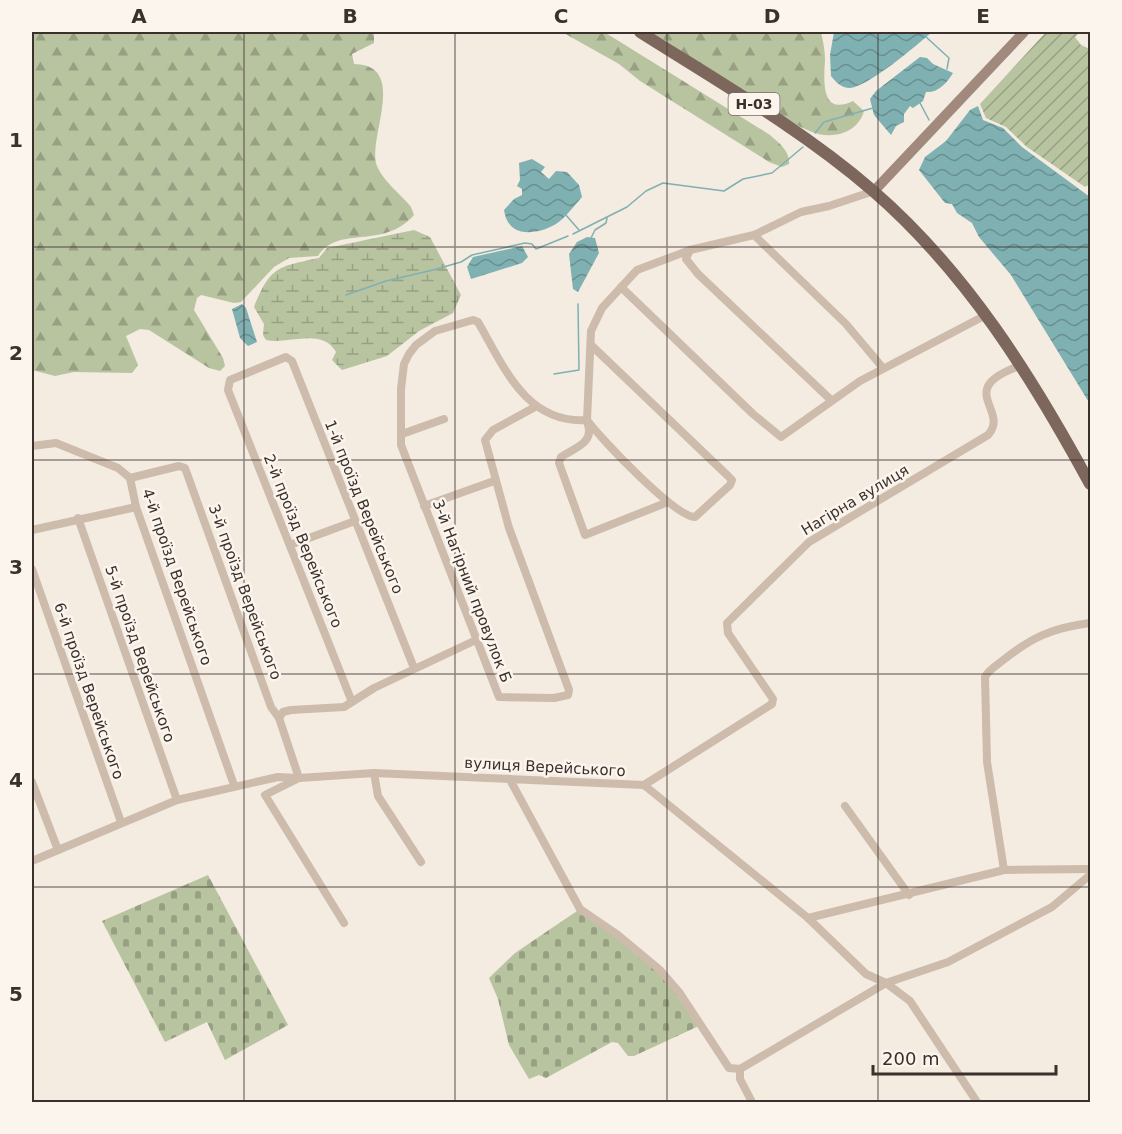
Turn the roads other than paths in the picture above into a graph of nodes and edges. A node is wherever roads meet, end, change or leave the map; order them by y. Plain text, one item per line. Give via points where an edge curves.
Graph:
1 (640, 32) edge
2 (1024, 32) edge
3 (874, 191) junction
4 (754, 235) junction
5 (690, 250) junction
6 (621, 287) junction
7 (986, 315) junction
8 (591, 345) junction
9 (1022, 365) junction
10 (884, 368) junction
11 (228, 390) joint
12 (831, 400) junction
13 (535, 407) junction
14 (444, 419) dead end
15 (587, 420) junction
16 (402, 434) junction
17 (591, 434) junction
18 (600, 438) junction
19 (32, 446) edge
20 (130, 478) junction
21 (494, 481) junction
22 (1090, 484) edge
23 (668, 502) junction
24 (424, 506) junction
25 (136, 507) junction
26 (78, 518) junction
27 (355, 521) junction
28 (32, 530) edge
29 (290, 545) junction
30 (32, 569) edge
31 (1090, 623) edge
32 (476, 640) junction
33 (414, 669) junction
34 (352, 702) junction
35 (279, 718) junction
36 (374, 773) junction
37 (298, 778) junction
38 (509, 778) junction
39 (32, 782) edge
40 (234, 785) junction
41 (644, 785) junction
42 (177, 800) junction
43 (845, 806) dead end
44 (121, 822) junction
45 (58, 850) junction
46 (32, 861) edge
47 (421, 862) dead end
48 (1090, 869) edge
49 (1004, 870) junction
50 (1090, 875) edge
51 (909, 895) junction
52 (808, 918) junction
53 (344, 923) dead end
54 (886, 983) junction
55 (740, 1069) junction
56 (752, 1102) edge
57 (977, 1102) edge

1 - 3 main road, Н-03 via 800,133
2 - 3 street
3 - 4 street via 790,215
3 - 7 main road, Н-03 via 951,270
4 - 5 street
4 - 10 street via 846,324
5 - 6 street via 637,270
5 - 12 street via 686,259 698,274
6 - 8 street via 596,319
6 - 12 street via 781,437
7 - 9 main road, Н-03
7 - 10 street
8 - 15 street
8 - 23 street via 732,480 695,517 683,514
9 - 22 main road, Н-03
9 - 41 street, Нагірна вулиця via 989,381 985,396 994,418 993,430 988,435 809,542 727,623 728,633 773,699 772,704
10 - 12 street
11 - 27 street, 1-й проїзд Верейського via 230,380 286,357 292,361
11 - 29 street, 2-й проїзд Верейського
13 - 15 street via 562,419
13 - 16 street, 3-й Нагірний провулок Б via 515,386 478,322 473,320 435,331 409,354 402,377
13 - 21 street, 3-й Нагірний провулок Б via 487,434
14 - 16 street
15 - 17 street
15 - 18 street
16 - 24 street, 3-й Нагірний провулок Б via 401,445
17 - 18 street
17 - 23 street via 588,441 559,459 585,535
18 - 23 street
19 - 20 street, 4-й проїзд Верейського via 56,443 118,468
20 - 25 street, 4-й проїзд Верейського
20 - 35 street, 3-й проїзд Верейського via 179,466 185,468 271,707
21 - 24 street
21 - 32 street, 3-й Нагірний провулок Б via 568,695 499,697
24 - 32 street, 3-й Нагірний провулок Б
25 - 26 street
25 - 40 street, 4-й проїзд Верейського
26 - 28 street
26 - 42 street, 5-й проїзд Верейського
27 - 29 street
27 - 33 street, 1-й проїзд Верейського
29 - 34 street, 2-й проїзд Верейського
30 - 44 street, 6-й проїзд Верейського
31 - 49 street via 1036,636 985,677 987,762
32 - 33 street
33 - 34 street
34 - 35 street via 344,707 291,710
35 - 37 street, 3-й проїзд Верейського
36 - 37 street, вулиця Верейського
36 - 38 street, вулиця Верейського
36 - 47 street via 378,796
37 - 40 street, вулиця Верейського via 278,777
37 - 53 street via 265,795
38 - 41 street, вулиця Верейського
38 - 55 street via 580,909 660,970 729,1068
39 - 45 street
40 - 42 street, вулиця Верейського
41 - 52 street, вулиця Верейського
42 - 44 street, вулиця Верейського
43 - 51 street
44 - 45 street, вулиця Верейського
45 - 46 street, вулиця Верейського
48 - 49 street
49 - 51 street
50 - 54 street via 1052,907 948,962
51 - 52 street
52 - 54 street, вулиця Верейського via 866,974
54 - 55 street
54 - 57 street, вулиця Верейського via 910,1001
55 - 56 street via 740,1079

